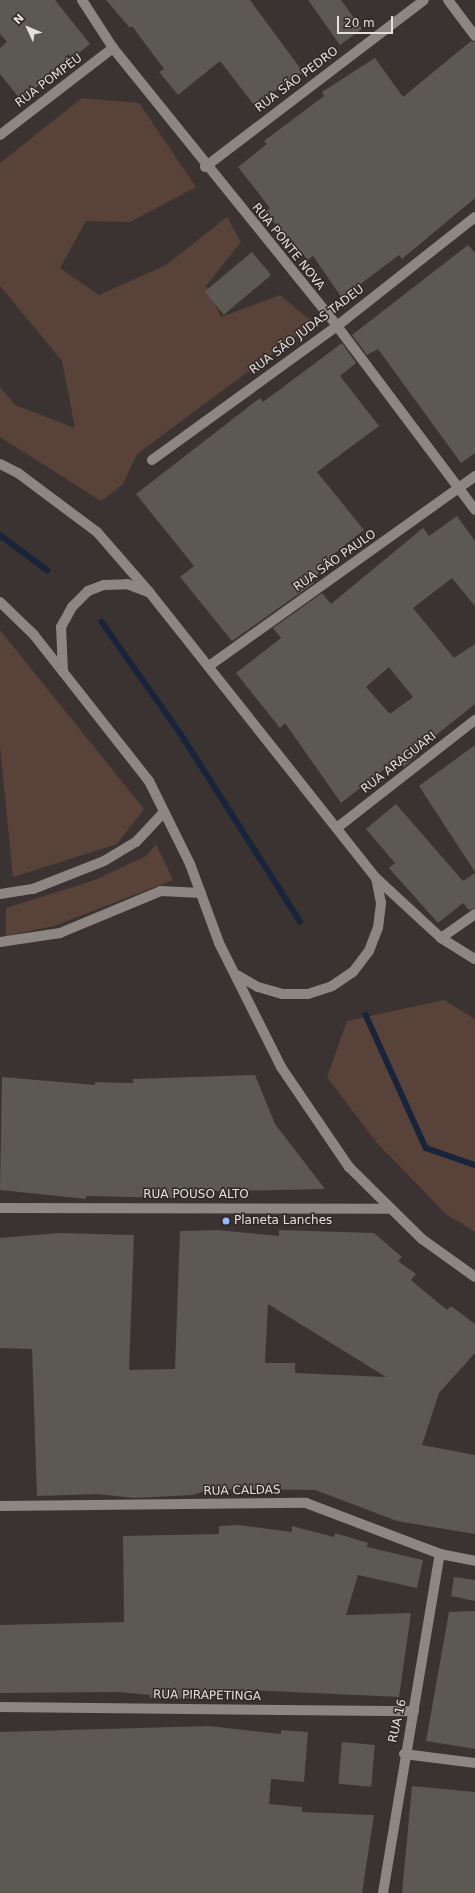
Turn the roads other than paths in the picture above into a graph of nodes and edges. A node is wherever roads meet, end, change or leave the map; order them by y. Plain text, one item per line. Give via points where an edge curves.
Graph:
1 (82, 0) edge
2 (424, 0) edge
3 (448, 0) edge
4 (475, 36) edge
5 (113, 48) junction
6 (0, 135) edge
7 (205, 167) junction
8 (475, 217) edge
9 (337, 326) junction
10 (152, 460) dead end
11 (0, 464) edge
12 (475, 476) edge
13 (459, 488) junction
14 (475, 510) edge
15 (150, 593) junction
16 (0, 602) edge
17 (209, 666) junction
18 (63, 672) junction
19 (475, 720) edge
20 (164, 812) junction
21 (338, 827) junction
22 (376, 878) junction
23 (201, 893) junction
24 (0, 894) edge
25 (475, 914) edge
26 (441, 938) junction
27 (0, 942) edge
28 (475, 959) edge
29 (237, 975) junction
30 (0, 1208) edge
31 (391, 1209) junction
32 (475, 1277) edge
33 (0, 1506) edge
34 (440, 1554) junction
35 (475, 1561) edge
36 (0, 1707) edge
37 (414, 1711) junction
38 (404, 1754) junction
39 (475, 1762) edge
40 (383, 1893) edge

1 - 5 street, RUA PONTE NOVA
2 - 7 street, RUA SÃO PEDRO
3 - 4 street
5 - 6 street, RUA POMPÉU
5 - 7 street, RUA PONTE NOVA
7 - 9 street, RUA PONTE NOVA
8 - 9 street, RUA SÃO JUDAS TADEU
9 - 10 street, RUA SÃO JUDAS TADEU
9 - 13 street, RUA PONTE NOVA
11 - 15 street via 18,473 97,532
12 - 13 street, RUA SÃO PAULO
13 - 14 street, RUA PONTE NOVA
13 - 17 street, RUA SÃO PAULO
15 - 17 street
15 - 18 street via 127,584 104,585 88,591 72,607 61,627
16 - 18 street via 34,635
17 - 21 street
18 - 20 street via 149,781
19 - 21 street, RUA ARAGUARI
20 - 23 street
20 - 24 street via 136,842 104,861 33,889
21 - 22 street
22 - 26 street
22 - 29 street via 381,903 378,928 369,951 353,972 332,986 308,994 282,994 258,987
23 - 27 street via 161,891 60,933
23 - 29 street via 219,943
25 - 26 street
26 - 28 street
29 - 31 street via 281,1067 348,1168
30 - 31 street, RUA POUSO ALTO
31 - 32 street via 422,1239
33 - 34 street, RUA CALDAS via 306,1503
34 - 35 street, RUA CALDAS
34 - 37 street, RUA 16
36 - 37 street, RUA PIRAPETINGA
37 - 38 street, RUA 16
38 - 39 street
38 - 40 street, RUA 16

